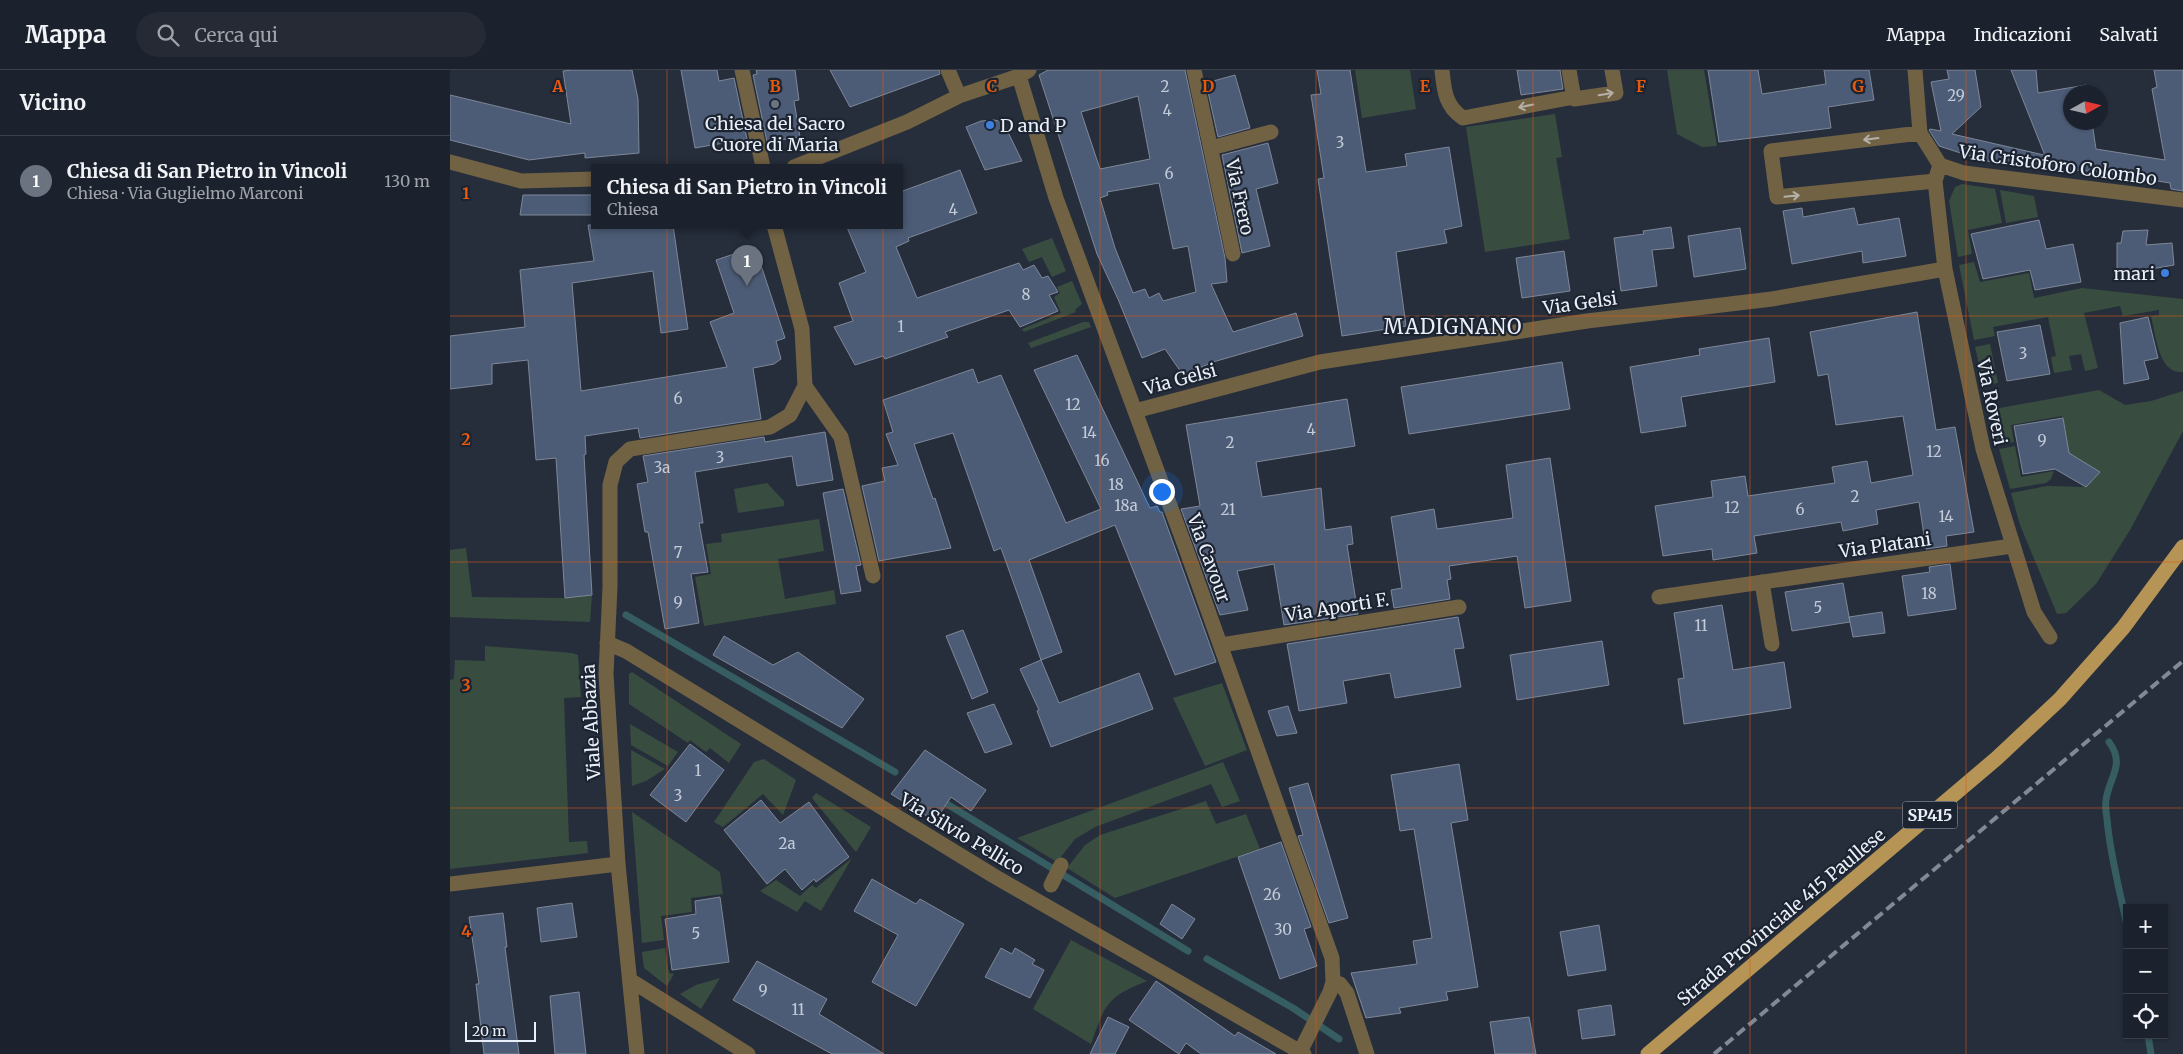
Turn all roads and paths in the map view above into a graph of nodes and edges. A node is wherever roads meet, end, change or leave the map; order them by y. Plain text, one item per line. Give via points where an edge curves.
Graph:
1 (742, 70) edge
2 (948, 70) edge
3 (1194, 70) edge
4 (1442, 70) edge
5 (1569, 70) edge
6 (1612, 70) edge
7 (1915, 70) edge
8 (1024, 73) edge
9 (959, 96) junction
10 (1574, 97) junction
11 (1270, 132) dead end
12 (1920, 133) junction
13 (1211, 148) junction
14 (450, 162) edge
15 (762, 164) edge
16 (802, 164) edge
17 (1940, 166) junction
18 (591, 179) edge
19 (1935, 181) junction
20 (2183, 200) edge
21 (775, 229) edge
22 (1233, 254) dead end
23 (1945, 269) junction
24 (805, 386) junction
25 (1135, 411) junction
26 (2012, 546) junction
27 (2183, 547) edge
28 (872, 576) dead end
29 (1762, 582) junction
30 (1660, 597) dead end
31 (1459, 607) dead end
32 (2050, 637) dead end
33 (607, 643) junction
34 (1772, 644) dead end
35 (1220, 645) junction
36 (618, 864) junction
37 (1061, 866) dead end
38 (450, 884) edge
39 (1051, 885) dead end
40 (630, 980) junction
41 (1333, 982) junction
42 (1302, 1053) edge
43 (637, 1054) edge
44 (748, 1054) edge
45 (1367, 1054) edge
46 (1648, 1054) edge

1 - 15 street
2 - 9 street
3 - 13 street, Via Frero
10 -> 4 street via 1462,118 1453,112 1445,97
5 - 10 street
10 -> 6 street via 1616,93
7 - 12 street, Via Cristoforo Colombo
8 - 9 street
8 - 25 street, Via Cavour via 1056,198
9 - 16 street via 907,122
11 - 13 street, Via Frero
12 - 17 street, Via Cristoforo Colombo
12 -> 19 street via 1771,151 1777,197
13 - 22 street, Via Frero
14 - 18 street via 521,181
17 - 19 street, Via Roveri
17 - 20 street, Via Cristoforo Colombo via 1964,173
19 - 23 street, Via Roveri
21 - 24 street via 802,329
23 - 25 street, Via Gelsi via 1772,299 1588,320 1320,362
23 - 26 street, Via Roveri via 1983,449
24 - 28 street via 841,438
24 - 33 street, Viale Abbazia via 790,415 770,427 630,449 616,462 610,485
25 - 35 street, Via Cavour
26 - 29 street, Via Platani
26 - 32 street, Via Roveri via 2034,612
27 - 46 main road, Strada Provinciale 415 Paullese / SP415 via 2123,628 2060,700 1997,758
29 - 30 street, Via Platani
29 - 34 street
31 - 35 street, Via Aporti F.
33 - 36 street, Viale Abbazia via 606,674
33 - 42 street, Via Silvio Pellico via 626,651 994,876
35 - 41 street, Via Cavour via 1332,958
36 - 38 street
36 - 40 street, Viale Abbazia
37 - 39 street
40 - 43 street, Viale Abbazia
40 - 44 street
41 - 42 street, Via Cavour
41 - 45 street via 1340,984 1347,993

